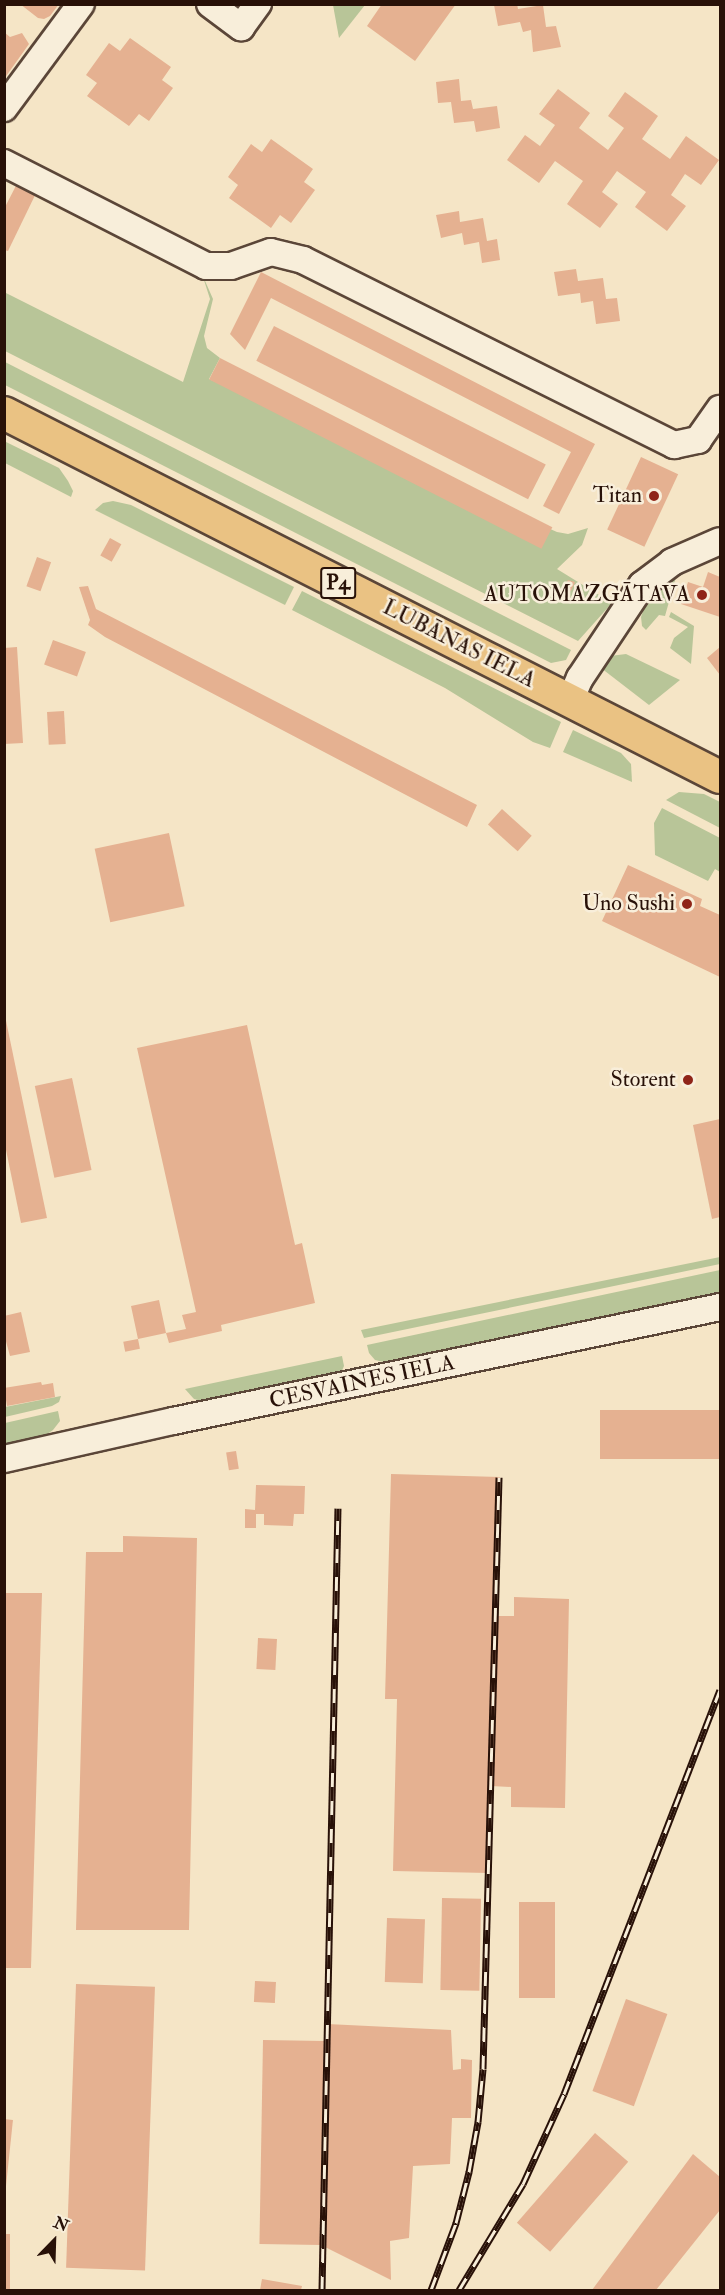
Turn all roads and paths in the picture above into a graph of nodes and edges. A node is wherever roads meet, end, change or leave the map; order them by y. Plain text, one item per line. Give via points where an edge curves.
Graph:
1 (81, 4) edge
2 (210, 4) edge
3 (258, 4) edge
4 (4, 108) edge
5 (4, 163) edge
6 (720, 409) edge
7 (4, 413) edge
8 (720, 541) edge
9 (570, 701) junction
10 (720, 777) edge
11 (720, 1307) edge
12 (4, 1459) edge

1 - 4 street
2 - 3 street via 241,27
5 - 6 street via 206,266 231,266 271,252 303,260 674,445 698,440
7 - 9 main road, LUBĀNAS IELA / P4
8 - 9 street via 672,562 642,585 580,678
9 - 10 main road, LUBĀNAS IELA / P4
11 - 12 street, CESVAINES IELA

